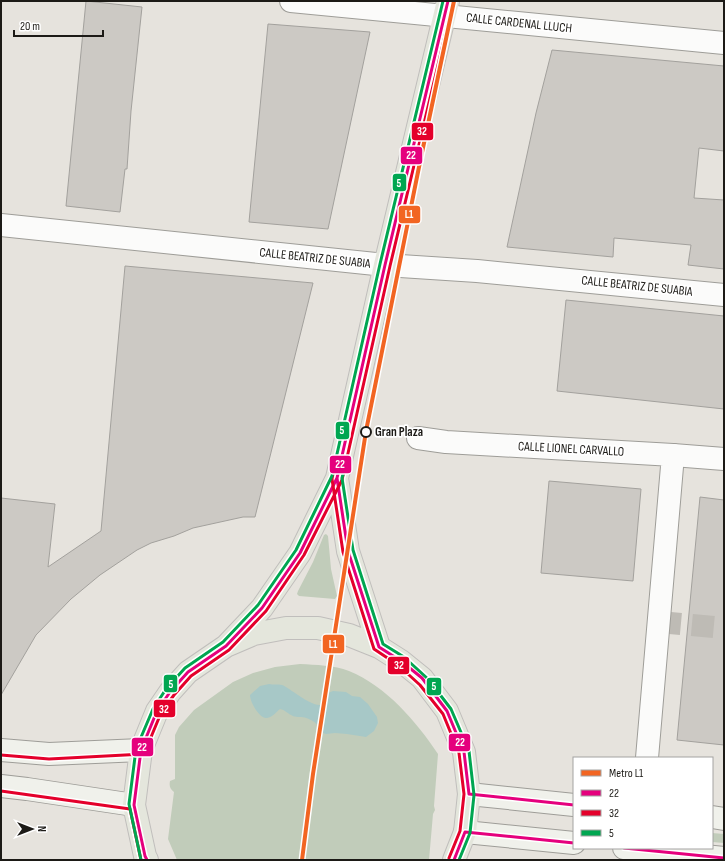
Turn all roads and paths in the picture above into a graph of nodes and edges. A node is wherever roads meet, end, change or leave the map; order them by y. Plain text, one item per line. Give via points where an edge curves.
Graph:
1 (291, 1) edge
2 (446, 8) edge
3 (724, 44) edge
4 (1, 225) edge
5 (385, 265) junction
6 (724, 295) edge
7 (418, 438) dead end
8 (673, 455) junction
9 (724, 459) edge
10 (337, 478) junction
11 (226, 646) junction
12 (380, 647) junction
13 (1, 750) edge
14 (141, 750) junction
15 (648, 757) edge
16 (1, 786) edge
17 (469, 794) junction
18 (134, 805) junction
19 (573, 805) edge
20 (713, 817) edge
21 (724, 819) edge
22 (465, 832) junction
23 (573, 843) edge
24 (634, 849) edge
25 (724, 858) edge
26 (142, 859) edge
27 (454, 860) edge

1 - 2 street, CALLE CARDENAL LLUCH
2 - 3 street, CALLE CARDENAL LLUCH
2 - 5 main road
4 - 5 street, CALLE BEATRIZ DE SUABIA
5 - 6 street, CALLE BEATRIZ DE SUABIA via 477,271
5 - 10 main road
7 - 8 street, CALLE LIONEL CARVALLO via 446,442
8 - 9 street, CALLE LIONEL CARVALLO
8 - 15 street
10 - 11 main road via 300,552 262,608
10 - 12 main road via 348,551
11 - 12 main road via 254,634 286,628 318,628 349,635
11 - 14 main road via 188,672 170,692 157,711
12 - 17 main road via 422,678 447,711 464,752
13 - 14 main road via 49,754
14 - 18 main road
16 - 18 main road
17 - 19 main road
17 - 22 main road
18 - 26 main road
20 - 21 main road
22 - 23 main road
22 - 27 main road
24 - 25 main road

